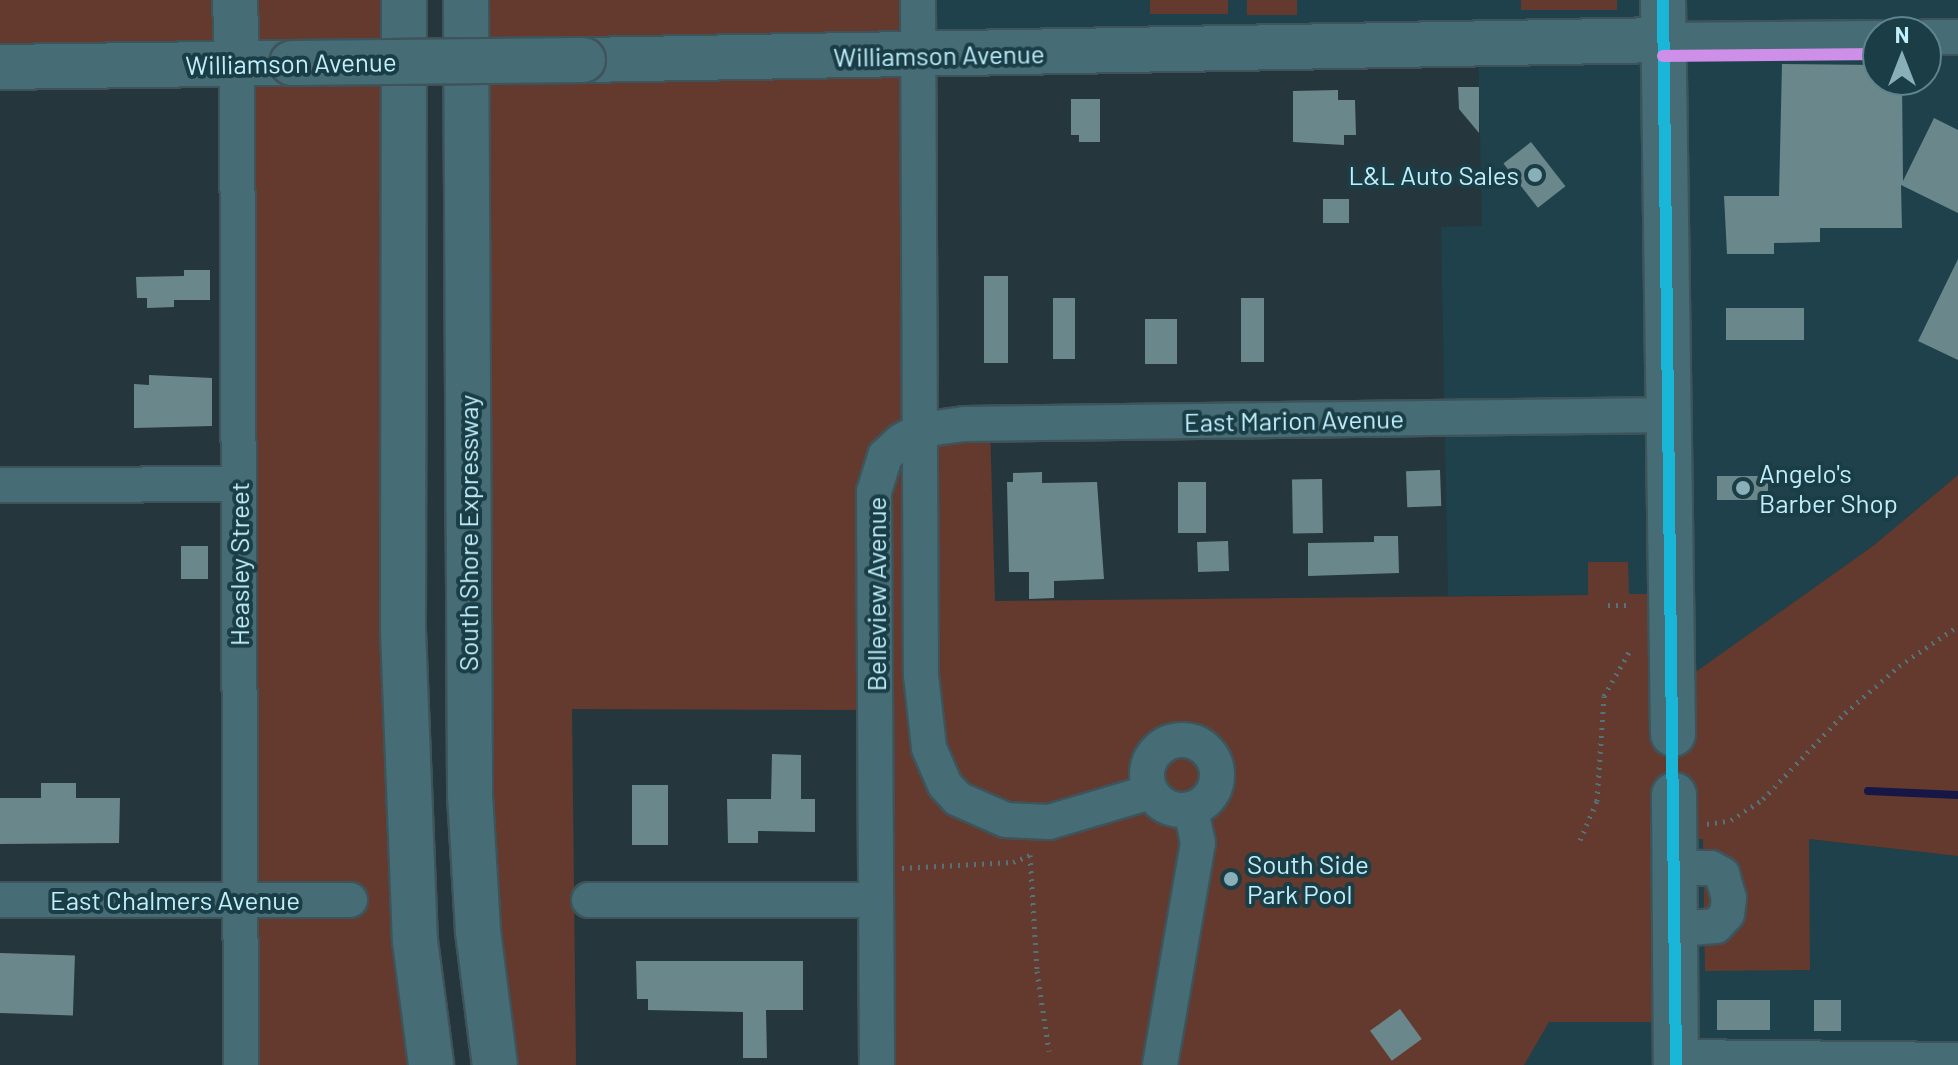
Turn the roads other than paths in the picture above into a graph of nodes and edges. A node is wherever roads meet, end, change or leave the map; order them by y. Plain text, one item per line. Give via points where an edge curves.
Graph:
1 (235, 0) edge
2 (404, 0) edge
3 (466, 0) edge
4 (918, 0) edge
5 (1663, 20) edge
6 (1862, 37) edge
7 (918, 55) junction
8 (237, 63) junction
9 (0, 67) edge
10 (1668, 415) junction
11 (921, 430) junction
12 (238, 484) junction
13 (0, 485) edge
14 (1673, 734) dead end
15 (1150, 792) junction
16 (1191, 809) junction
17 (1674, 810) road end
18 (0, 900) edge
19 (350, 900) dead end
20 (589, 900) dead end
21 (876, 900) junction
22 (241, 901) junction
23 (1958, 1060) edge
24 (1676, 1061) edge
25 (241, 1065) edge
26 (431, 1065) edge
27 (495, 1065) edge
28 (877, 1065) edge
29 (1160, 1065) edge

1 - 8 main road
2 - 26 main road via 403,630 414,928
3 - 27 main road, South Shore Expressway via 470,795 478,931
4 - 7 street
5 - 6 street, Williamson Avenue
5 - 7 main road, Williamson Avenue
5 - 10 main road
7 - 8 main road, Williamson Avenue, bridge
7 - 11 street
8 - 9 main road, Williamson Avenue
8 - 12 street, Heasley Street
10 - 11 street, East Marion Avenue via 965,424
10 - 14 main road
11 - 15 street via 921,675 935,767 958,799 980,813 1006,820 1049,822
11 - 21 street, Belleview Avenue via 885,456 874,492
12 - 13 street
12 - 22 street, Heasley Street
15 - 16 street via 1168,807
15 - 16 street via 1146,769 1157,748 1179,739 1202,745 1218,775 1210,797
16 - 29 street via 1198,843
17 - 24 main road
18 - 22 street, East Chalmers Avenue
19 - 22 street, East Chalmers Avenue
20 - 21 street
21 - 28 street, Belleview Avenue
22 - 25 street, Heasley Street
23 - 24 street

